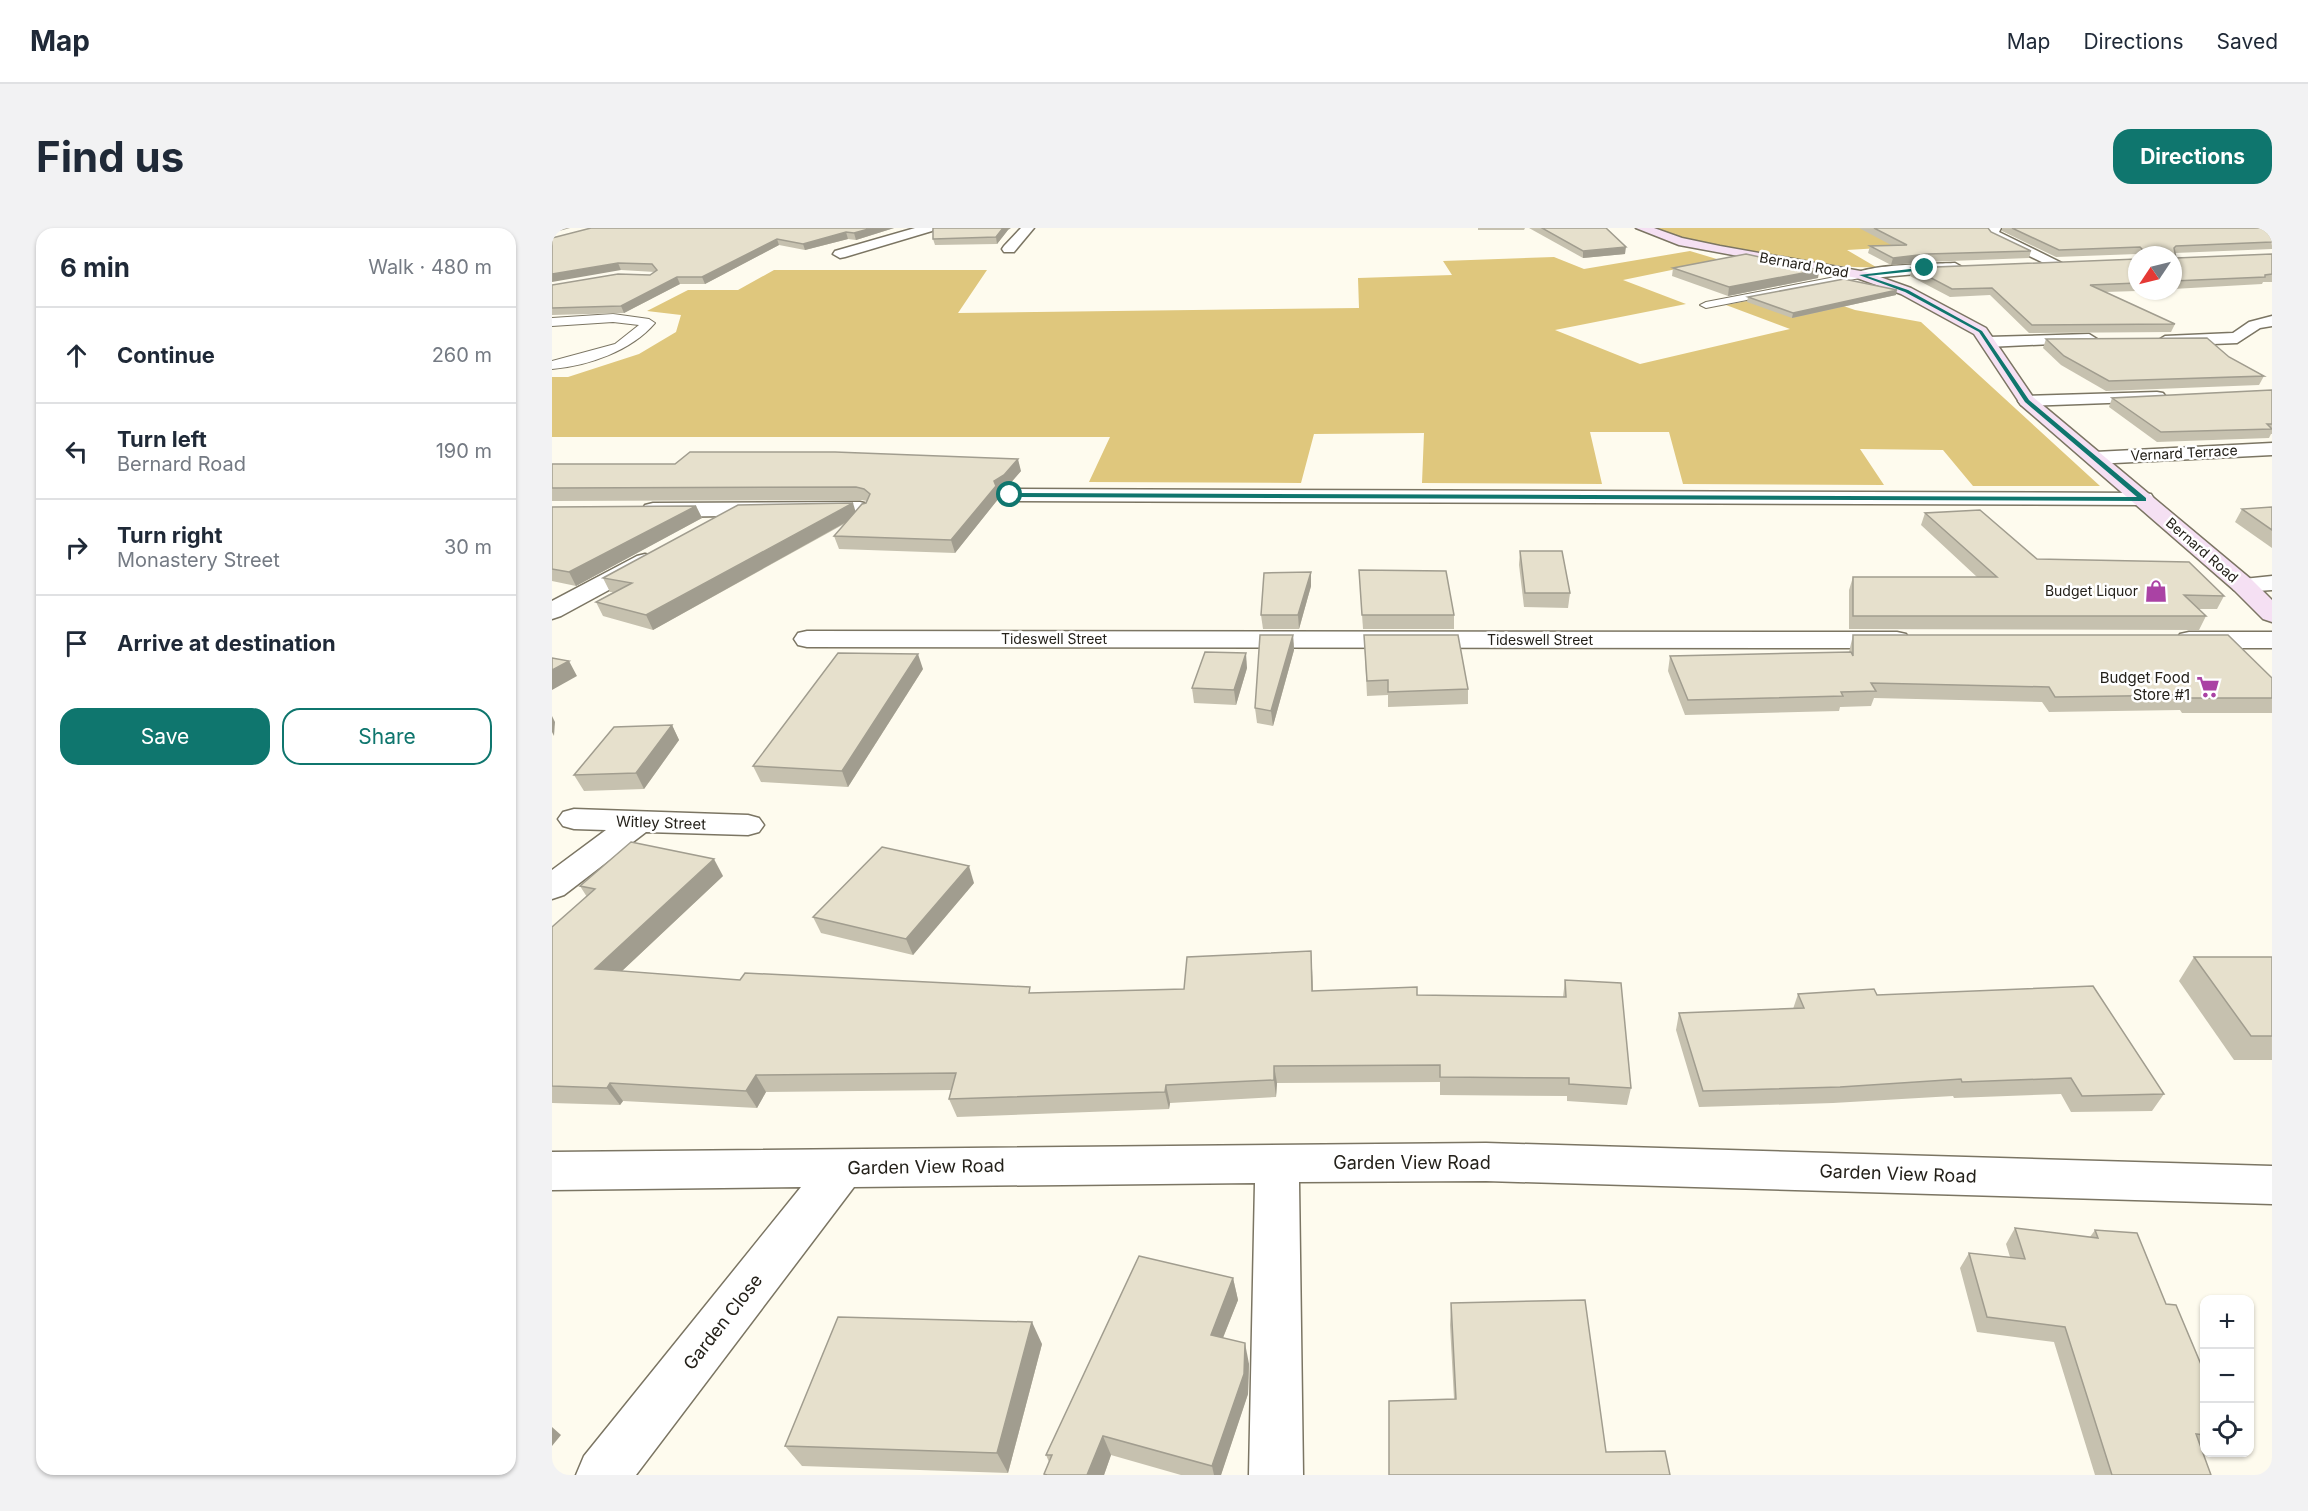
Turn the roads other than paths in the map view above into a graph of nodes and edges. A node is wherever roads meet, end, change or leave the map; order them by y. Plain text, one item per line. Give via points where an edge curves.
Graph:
1 (928, 228) edge
2 (1028, 228) edge
3 (1642, 228) edge
4 (1995, 228) edge
5 (1008, 249) dead end
6 (840, 254) dead end
7 (2020, 264) edge
8 (1972, 266) edge
9 (1861, 275) junction
10 (1706, 304) dead end
11 (2272, 321) edge
12 (552, 322) edge
13 (2105, 340) edge
14 (2149, 340) edge
15 (1988, 342) junction
16 (552, 365) edge
17 (2176, 396) edge
18 (2027, 401) junction
19 (2272, 449) edge
20 (2096, 458) junction
21 (1010, 495) dead end
22 (2143, 499) junction
23 (860, 509) edge
24 (634, 510) edge
25 (739, 510) junction
26 (697, 533) edge
27 (666, 549) edge
28 (2272, 584) edge
29 (2243, 585) junction
30 (552, 611) edge
31 (2272, 614) edge
32 (807, 639) dead end
33 (1927, 640) edge
34 (2165, 640) edge
35 (2272, 640) edge
36 (574, 819) dead end
37 (638, 823) junction
38 (748, 825) dead end
39 (552, 887) edge
40 (1276, 1164) junction
41 (843, 1168) junction
42 (552, 1171) edge
43 (2272, 1185) edge
44 (603, 1475) edge
45 (1276, 1475) edge

1 - 6 street
2 - 5 street
3 - 9 main road, Bernard Road via 1720,250
4 - 7 street via 1994,234 2061,263
8 - 9 street
9 - 10 lane
9 - 15 main road, Bernard Road via 1943,310 1980,332
11 - 14 street via 2225,340
12 - 16 lane via 614,318 649,323 619,347
13 - 15 street
15 - 18 main road, Bernard Road
17 - 18 street
18 - 20 main road, Bernard Road
19 - 20 street, Vernard Terrace
20 - 22 main road, Bernard Road
21 - 22 street
22 - 29 main road, Bernard Road
23 - 25 street
24 - 25 street
25 - 26 street
27 - 30 street
28 - 29 street
29 - 31 main road, Bernard Road
32 - 33 street, Tideswell Street
34 - 35 street
36 - 37 street, Witley Street
37 - 38 street, Witley Street
37 - 39 street
40 - 41 street, Garden View Road
40 - 43 street, Garden View Road via 1486,1162
40 - 45 street
41 - 42 street, Garden View Road
41 - 44 street, Garden Close

